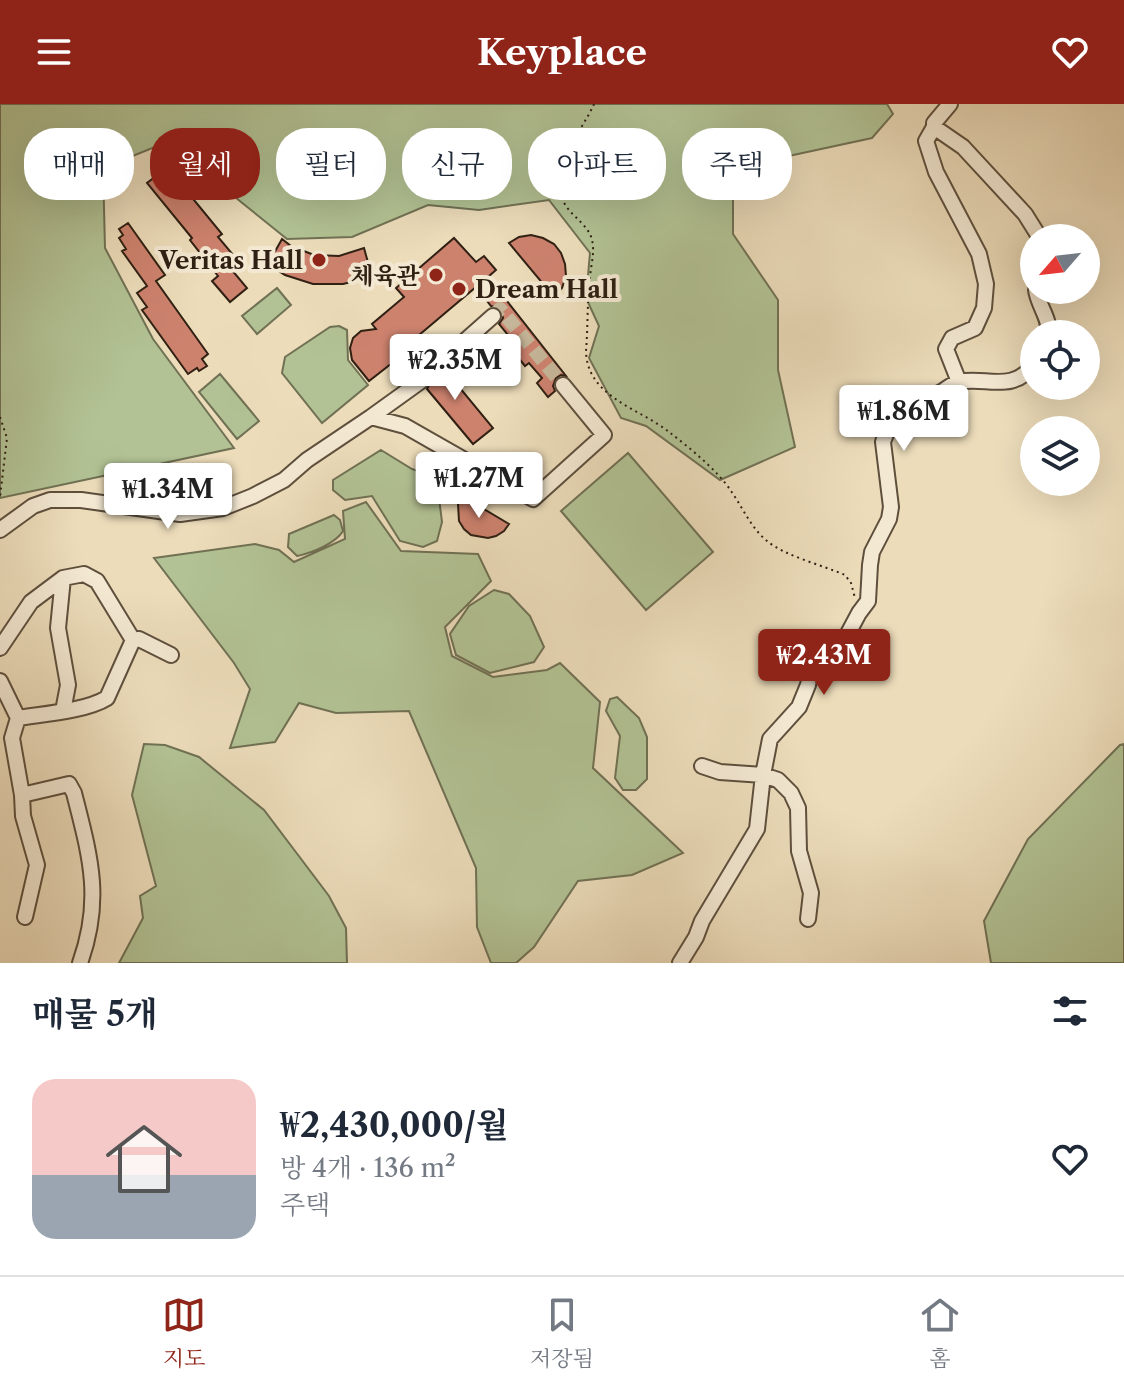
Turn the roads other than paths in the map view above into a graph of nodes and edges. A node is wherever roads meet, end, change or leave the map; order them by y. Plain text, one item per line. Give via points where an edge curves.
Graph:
1 (950, 104) edge
2 (934, 127) junction
3 (1031, 224) edge
4 (493, 316) dead end
5 (440, 363) tunnel mouth
6 (1020, 376) edge
7 (421, 381) tunnel mouth
8 (959, 382) junction
9 (563, 385) tunnel mouth
10 (371, 417) junction
11 (0, 530) edge
12 (63, 578) junction
13 (133, 640) junction
14 (0, 648) edge
15 (171, 655) dead end
16 (0, 681) edge
17 (63, 711) junction
18 (18, 718) junction
19 (702, 766) dead end
20 (763, 775) junction
21 (22, 795) junction
22 (25, 917) dead end
23 (808, 919) dead end
24 (80, 963) edge
25 (680, 963) edge

1 - 2 street
2 - 3 street via 963,147
2 - 8 street via 926,141 936,172 979,254 986,284 975,328 952,338 946,349
4 - 5 street
6 - 8 street via 1008,381
7 - 10 street
8 - 20 street via 907,411 885,434 891,507 872,552 868,601 844,641 812,664 799,707 770,739
9 - 10 street via 604,435 533,499 405,426
10 - 11 street via 284,480 223,508 180,514 50,500
12 - 13 street via 84,574 97,581
12 - 14 street via 31,602
12 - 17 street via 58,628 68,685
13 - 15 street
13 - 17 street via 107,698
16 - 18 street
17 - 18 street
18 - 21 street via 12,738
19 - 20 street
20 - 23 street via 778,780 798,808 799,851 811,893
20 - 25 street via 757,829
21 - 22 street via 37,865
21 - 24 street via 69,784 74,793 94,900

